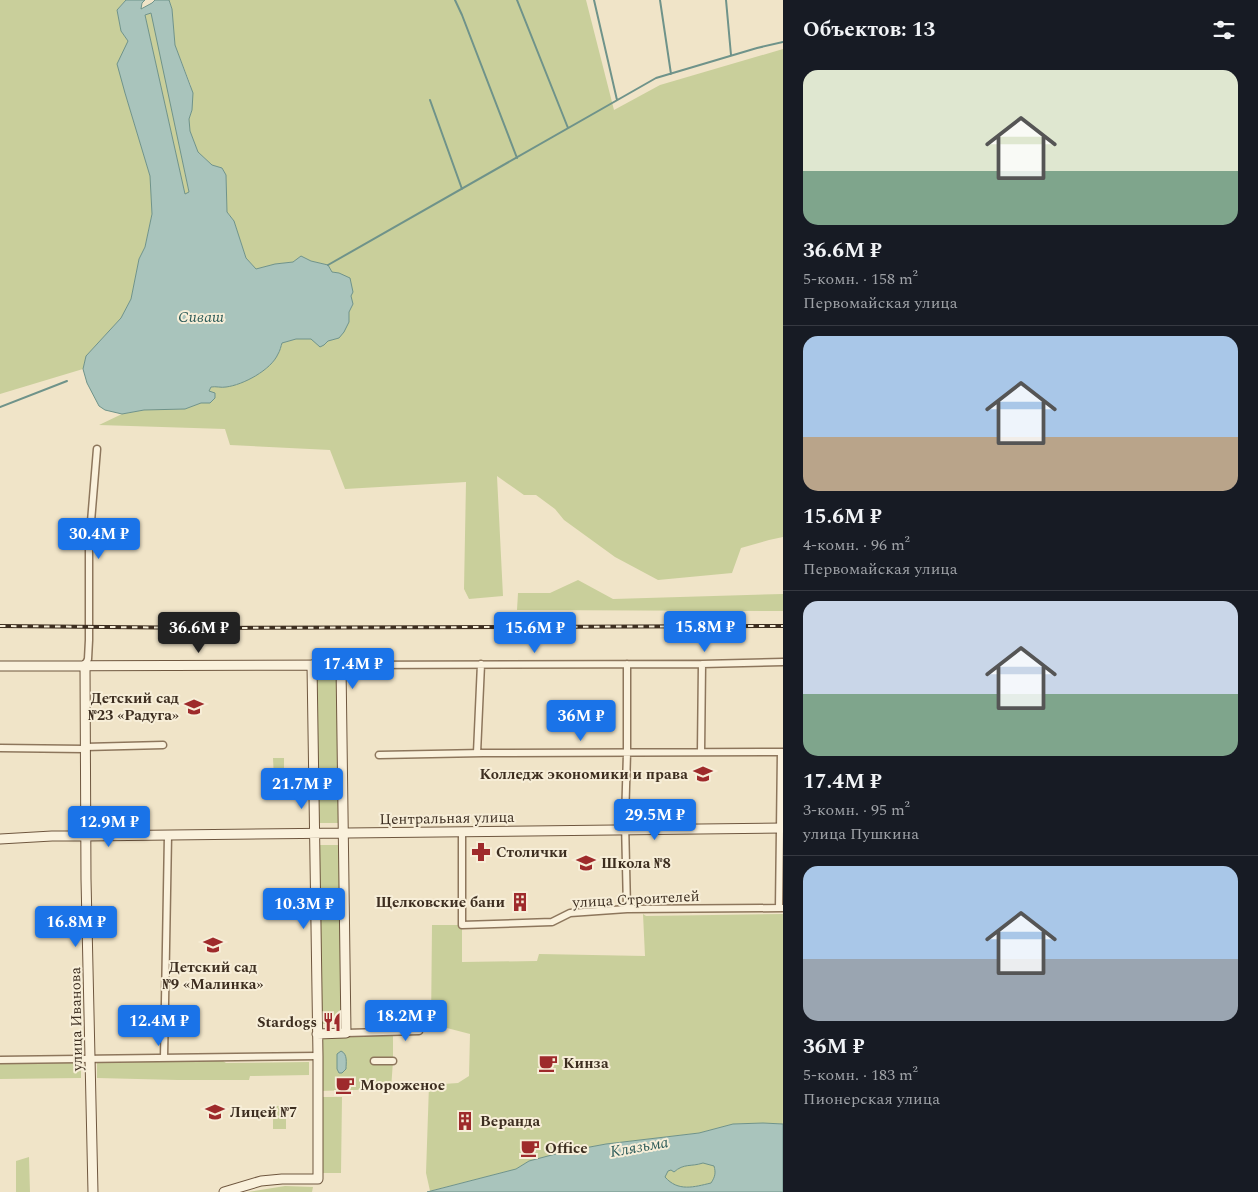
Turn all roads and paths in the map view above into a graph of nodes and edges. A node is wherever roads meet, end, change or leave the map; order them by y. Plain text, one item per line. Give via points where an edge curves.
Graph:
1 (97, 448) dead end
2 (783, 662) edge
3 (341, 664) junction
4 (481, 664) junction
5 (627, 664) junction
6 (702, 664) junction
7 (85, 665) junction
8 (312, 665) junction
9 (0, 666) edge
10 (163, 745) dead end
11 (0, 748) edge
12 (85, 748) junction
13 (701, 752) junction
14 (782, 752) edge
15 (477, 753) junction
16 (627, 753) junction
17 (379, 755) dead end
18 (781, 828) edge
19 (625, 829) junction
20 (462, 832) junction
21 (314, 833) junction
22 (343, 833) junction
23 (0, 834) edge
24 (168, 835) junction
25 (52, 836) junction
26 (86, 836) junction
27 (0, 840) edge
28 (781, 908) edge
29 (627, 909) junction
30 (317, 1030) junction
31 (419, 1031) dead end
32 (346, 1033) junction
33 (318, 1056) junction
34 (164, 1058) junction
35 (0, 1060) edge
36 (91, 1060) junction
37 (374, 1061) dead end
38 (393, 1061) dead end
39 (93, 1192) edge
40 (224, 1192) edge

1 - 7 street via 88,546 89,640
2 - 6 street
3 - 4 street
3 - 8 street
3 - 22 street
4 - 5 street
4 - 15 street
5 - 6 street
5 - 16 street
6 - 13 street
7 - 8 street
7 - 9 street
7 - 12 street, улица Иванова
8 - 21 street
10 - 12 street
11 - 12 street
12 - 26 street, улица Иванова
13 - 14 street
13 - 16 street
14 - 18 street
15 - 16 street
15 - 17 street
16 - 19 street
18 - 19 street, Центральная улица
18 - 28 street
19 - 20 street, Центральная улица
19 - 29 street
20 - 22 street, Центральная улица
20 - 29 street, улица Строителей via 462,925 552,922 570,913
21 - 22 street, Центральная улица
21 - 24 street, Центральная улица
21 - 30 street
22 - 32 street
23 - 25 street, Центральная улица
24 - 26 street, Центральная улица
24 - 34 street
25 - 26 street, Центральная улица
25 - 27 street, Центральная улица
26 - 36 street, улица Иванова
28 - 29 street, улица Строителей
30 - 32 street
30 - 33 street
31 - 32 street
33 - 34 street
33 - 40 street via 318,1179 262,1181
34 - 36 street
35 - 36 street
36 - 39 street, улица Иванова
37 - 38 street

